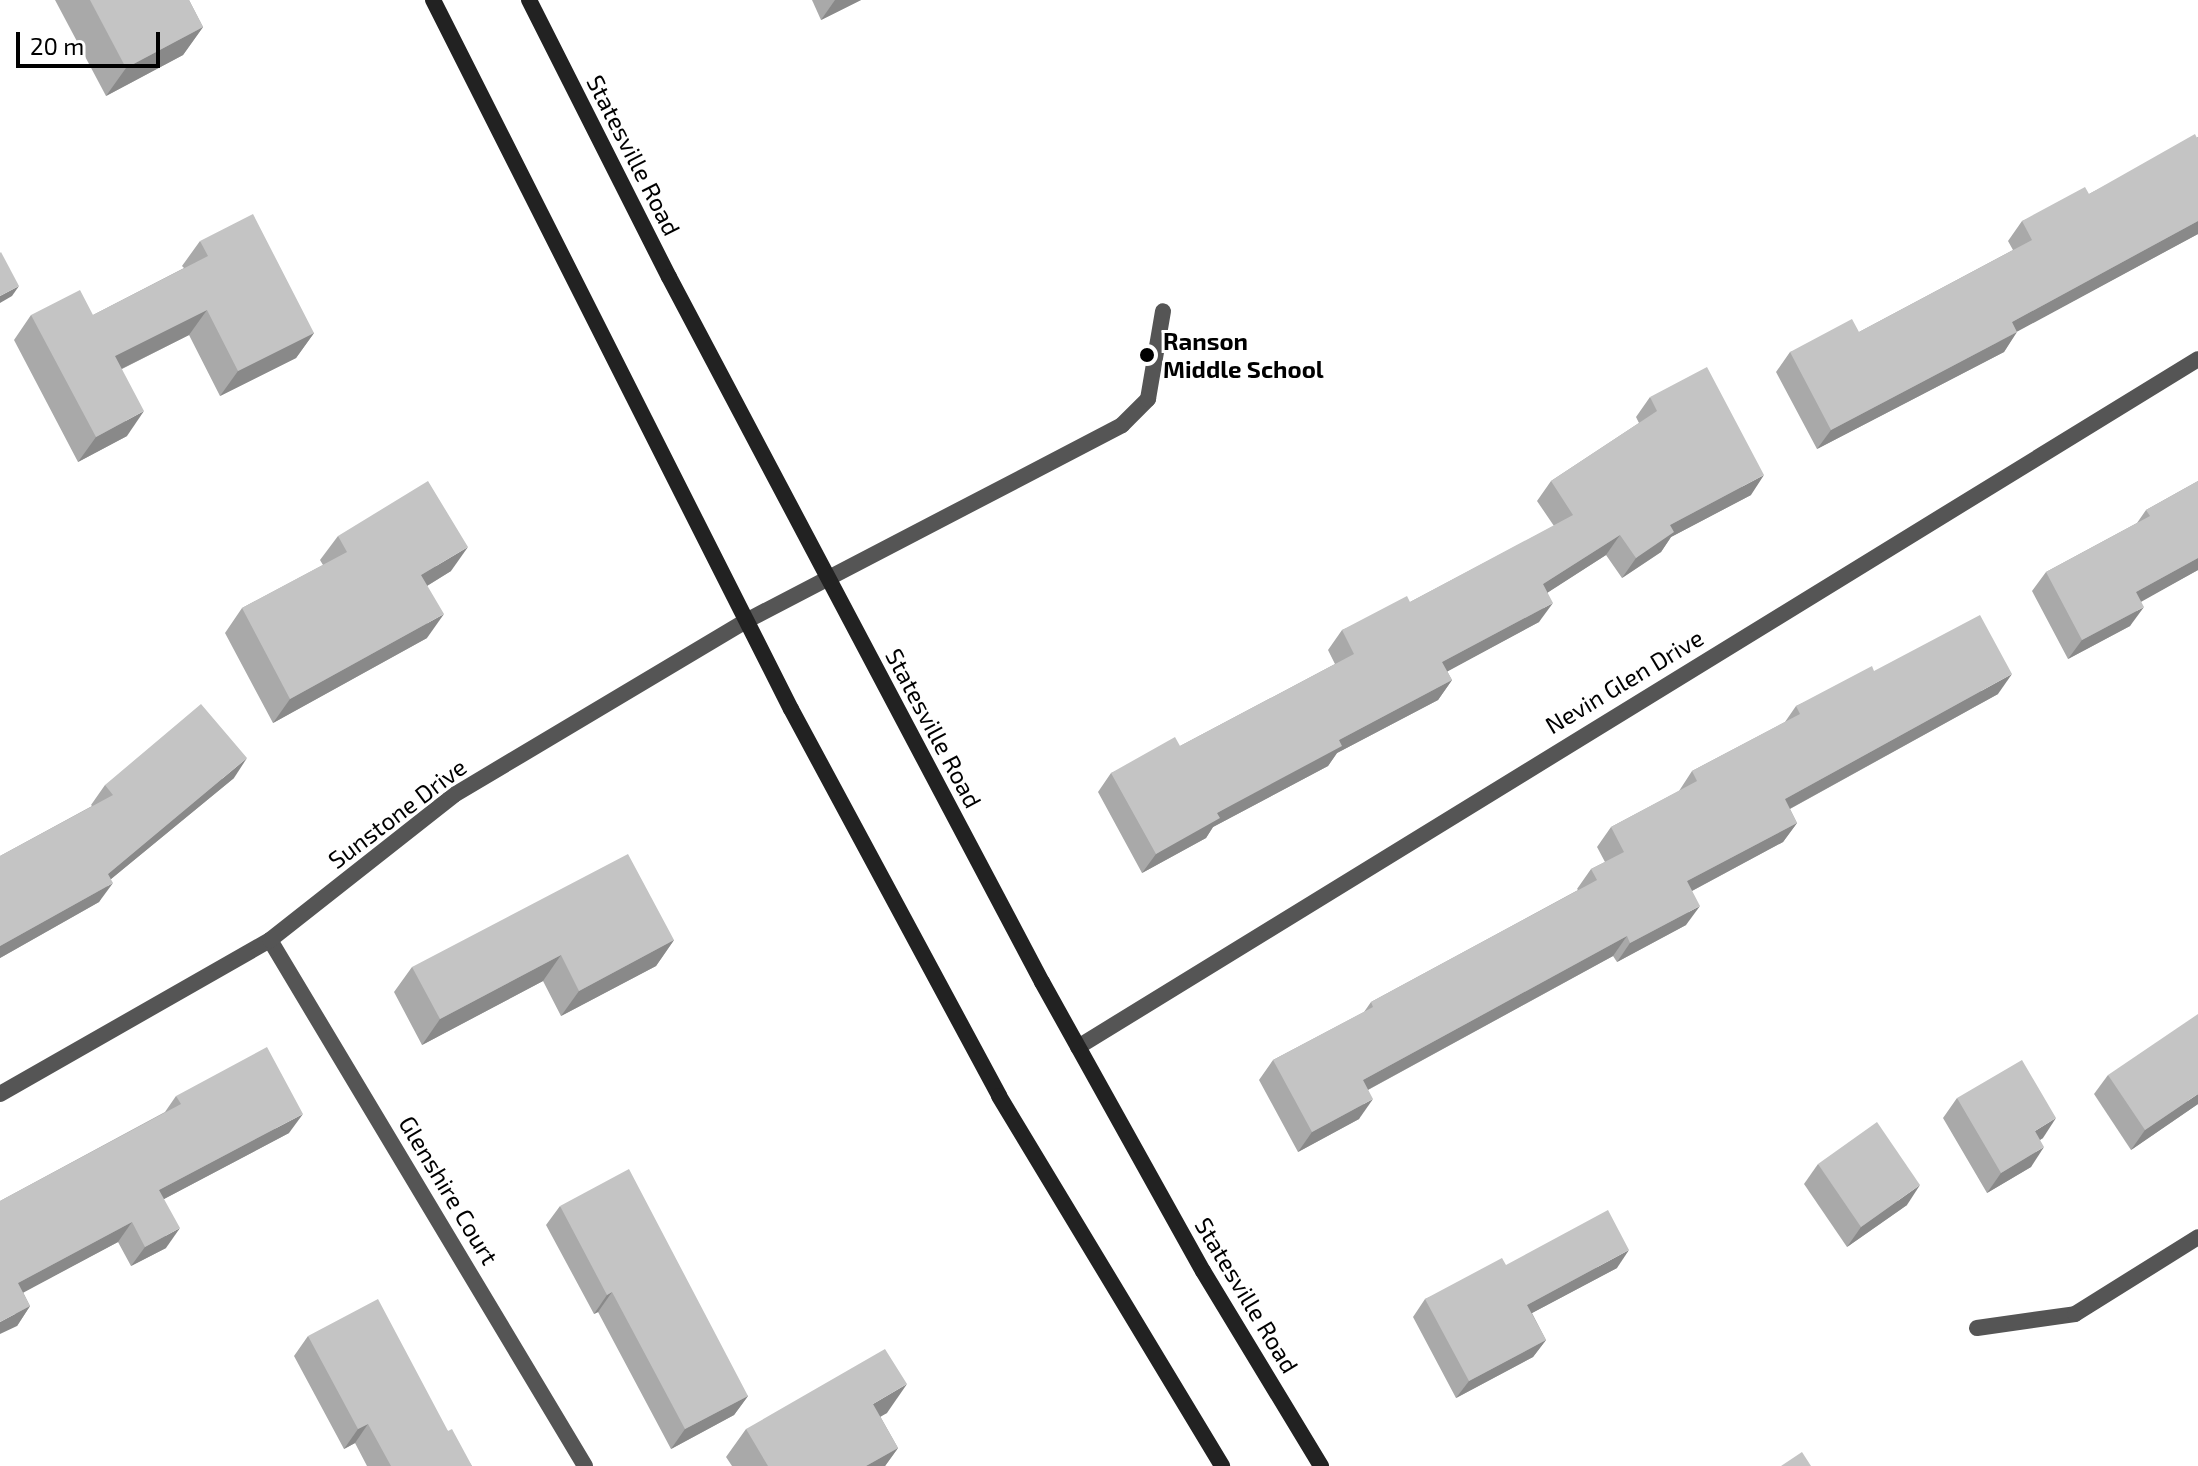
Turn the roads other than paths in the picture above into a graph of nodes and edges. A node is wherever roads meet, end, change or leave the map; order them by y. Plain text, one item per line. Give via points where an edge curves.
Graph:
1 (433, 0) edge
2 (529, 0) edge
3 (1163, 311) dead end
4 (2198, 359) edge
5 (828, 578) junction
6 (746, 621) junction
7 (270, 940) junction
8 (1078, 1047) junction
9 (0, 1094) edge
10 (2198, 1237) edge
11 (1977, 1328) dead end
12 (585, 1466) edge
13 (1222, 1466) edge
14 (1321, 1466) edge

1 - 6 main road
2 - 5 main road, Statesville Road
3 - 5 street, Sunstone Drive via 1148,399 1122,425
4 - 8 street, Nevin Glen Drive
5 - 6 street, Sunstone Drive
5 - 8 main road, Statesville Road
6 - 7 street, Sunstone Drive via 454,795
6 - 13 main road via 999,1096
7 - 9 street, Sunstone Drive
7 - 12 street, Glenshire Court
8 - 14 main road, Statesville Road via 1203,1271
10 - 11 street via 2075,1314

